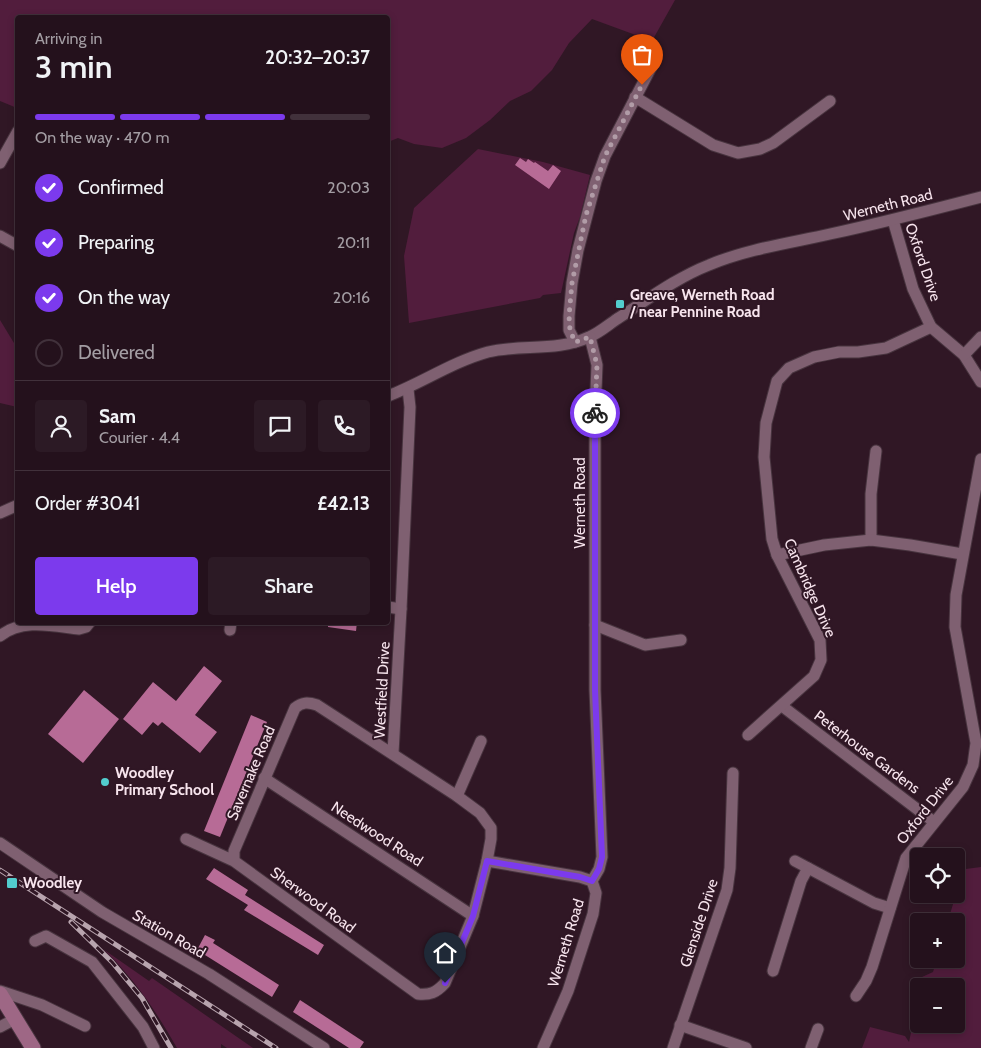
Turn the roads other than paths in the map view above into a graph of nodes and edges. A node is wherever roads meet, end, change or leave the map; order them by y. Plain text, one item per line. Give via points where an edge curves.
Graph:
1 (655, 60) dead end
2 (636, 97) junction
3 (830, 101) dead end
4 (15, 136) edge
5 (0, 163) edge
6 (981, 197) edge
7 (893, 220) junction
8 (0, 236) edge
9 (15, 244) edge
10 (931, 327) junction
11 (590, 337) junction
12 (981, 337) edge
13 (575, 342) junction
14 (964, 355) junction
15 (981, 382) edge
16 (408, 389) junction
17 (390, 395) edge
18 (876, 451) dead end
19 (981, 459) edge
20 (15, 506) edge
21 (0, 513) edge
22 (871, 540) junction
23 (962, 554) junction
24 (777, 555) junction
25 (390, 607) edge
26 (401, 609) junction
27 (23, 625) edge
28 (37, 625) edge
29 (88, 625) edge
30 (595, 625) junction
31 (0, 636) edge
32 (682, 640) dead end
33 (782, 706) junction
34 (748, 735) dead end
35 (481, 741) dead end
36 (393, 753) junction
37 (733, 773) dead end
38 (264, 778) junction
39 (457, 796) junction
40 (934, 822) junction
41 (186, 839) dead end
42 (0, 843) edge
43 (487, 861) junction
44 (795, 861) dead end
45 (234, 862) junction
46 (808, 868) junction
47 (592, 881) junction
48 (890, 908) junction
49 (473, 916) junction
50 (35, 941) dead end
51 (773, 971) dead end
52 (0, 992) edge
53 (856, 996) dead end
54 (15, 1019) junction
55 (680, 1025) junction
56 (85, 1026) dead end
57 (0, 1027) edge
58 (818, 1029) dead end
59 (33, 1048) edge
60 (154, 1048) edge
61 (324, 1048) edge
62 (543, 1048) edge
63 (673, 1048) edge
64 (746, 1048) edge
65 (811, 1048) edge

1 - 2 street
2 - 3 street via 713,145 738,153 773,143
2 - 13 street via 605,156 586,215 572,283 569,316
4 - 5 street
6 - 7 street, Werneth Road
7 - 10 street, Oxford Drive via 913,289
7 - 11 street, Werneth Road via 765,248 709,265 666,287
8 - 9 street
10 - 14 street, Oxford Drive
10 - 24 street, Cambridge Drive via 886,348 814,356 789,368 777,381 766,423 764,456 772,539
11 - 13 street
11 - 30 street, Werneth Road via 597,365
12 - 14 street
13 - 16 street via 488,352 456,363
14 - 15 street, Oxford Drive
16 - 17 street
16 - 26 street, Westfield Drive via 410,407
18 - 22 street via 871,494
19 - 23 street, Oxford Drive
20 - 21 street
22 - 23 street
22 - 24 street
23 - 40 street, Oxford Drive via 955,627 976,744 973,765 963,787
24 - 33 street, Cambridge Drive via 820,640 821,660 814,676
25 - 26 street
26 - 36 street, Westfield Drive
27 - 31 street
28 - 29 street via 79,629
30 - 32 street via 645,645
30 - 47 street, Werneth Road via 603,842 599,869
33 - 34 street, Cambridge Drive
33 - 40 street, Peterhouse Gardens
35 - 39 street
36 - 38 street, Savernake Road via 317,705 306,702 295,708
36 - 39 street
37 - 55 street, Glenside Drive via 727,890
38 - 45 street, Savernake Road via 234,851
38 - 49 street, Needwood Road
39 - 43 street via 480,813 491,828
40 - 48 street, Oxford Drive via 906,858
41 - 45 street, Sherwood Road
42 - 61 street, Station Road via 102,912 209,974
43 - 47 street
43 - 49 street
44 - 46 street
45 - 49 street, Sherwood Road via 418,994 429,995 445,983
46 - 48 street via 874,904
46 - 51 street
47 - 62 street, Werneth Road via 596,893 593,914 568,991
48 - 53 street, Oxford Drive via 872,967
50 - 60 street via 46,936 92,962 143,1027
52 - 54 main road
52 - 56 street via 42,1005
54 - 57 street
54 - 59 main road
55 - 63 street, Glenside Drive
55 - 64 street
58 - 65 street

